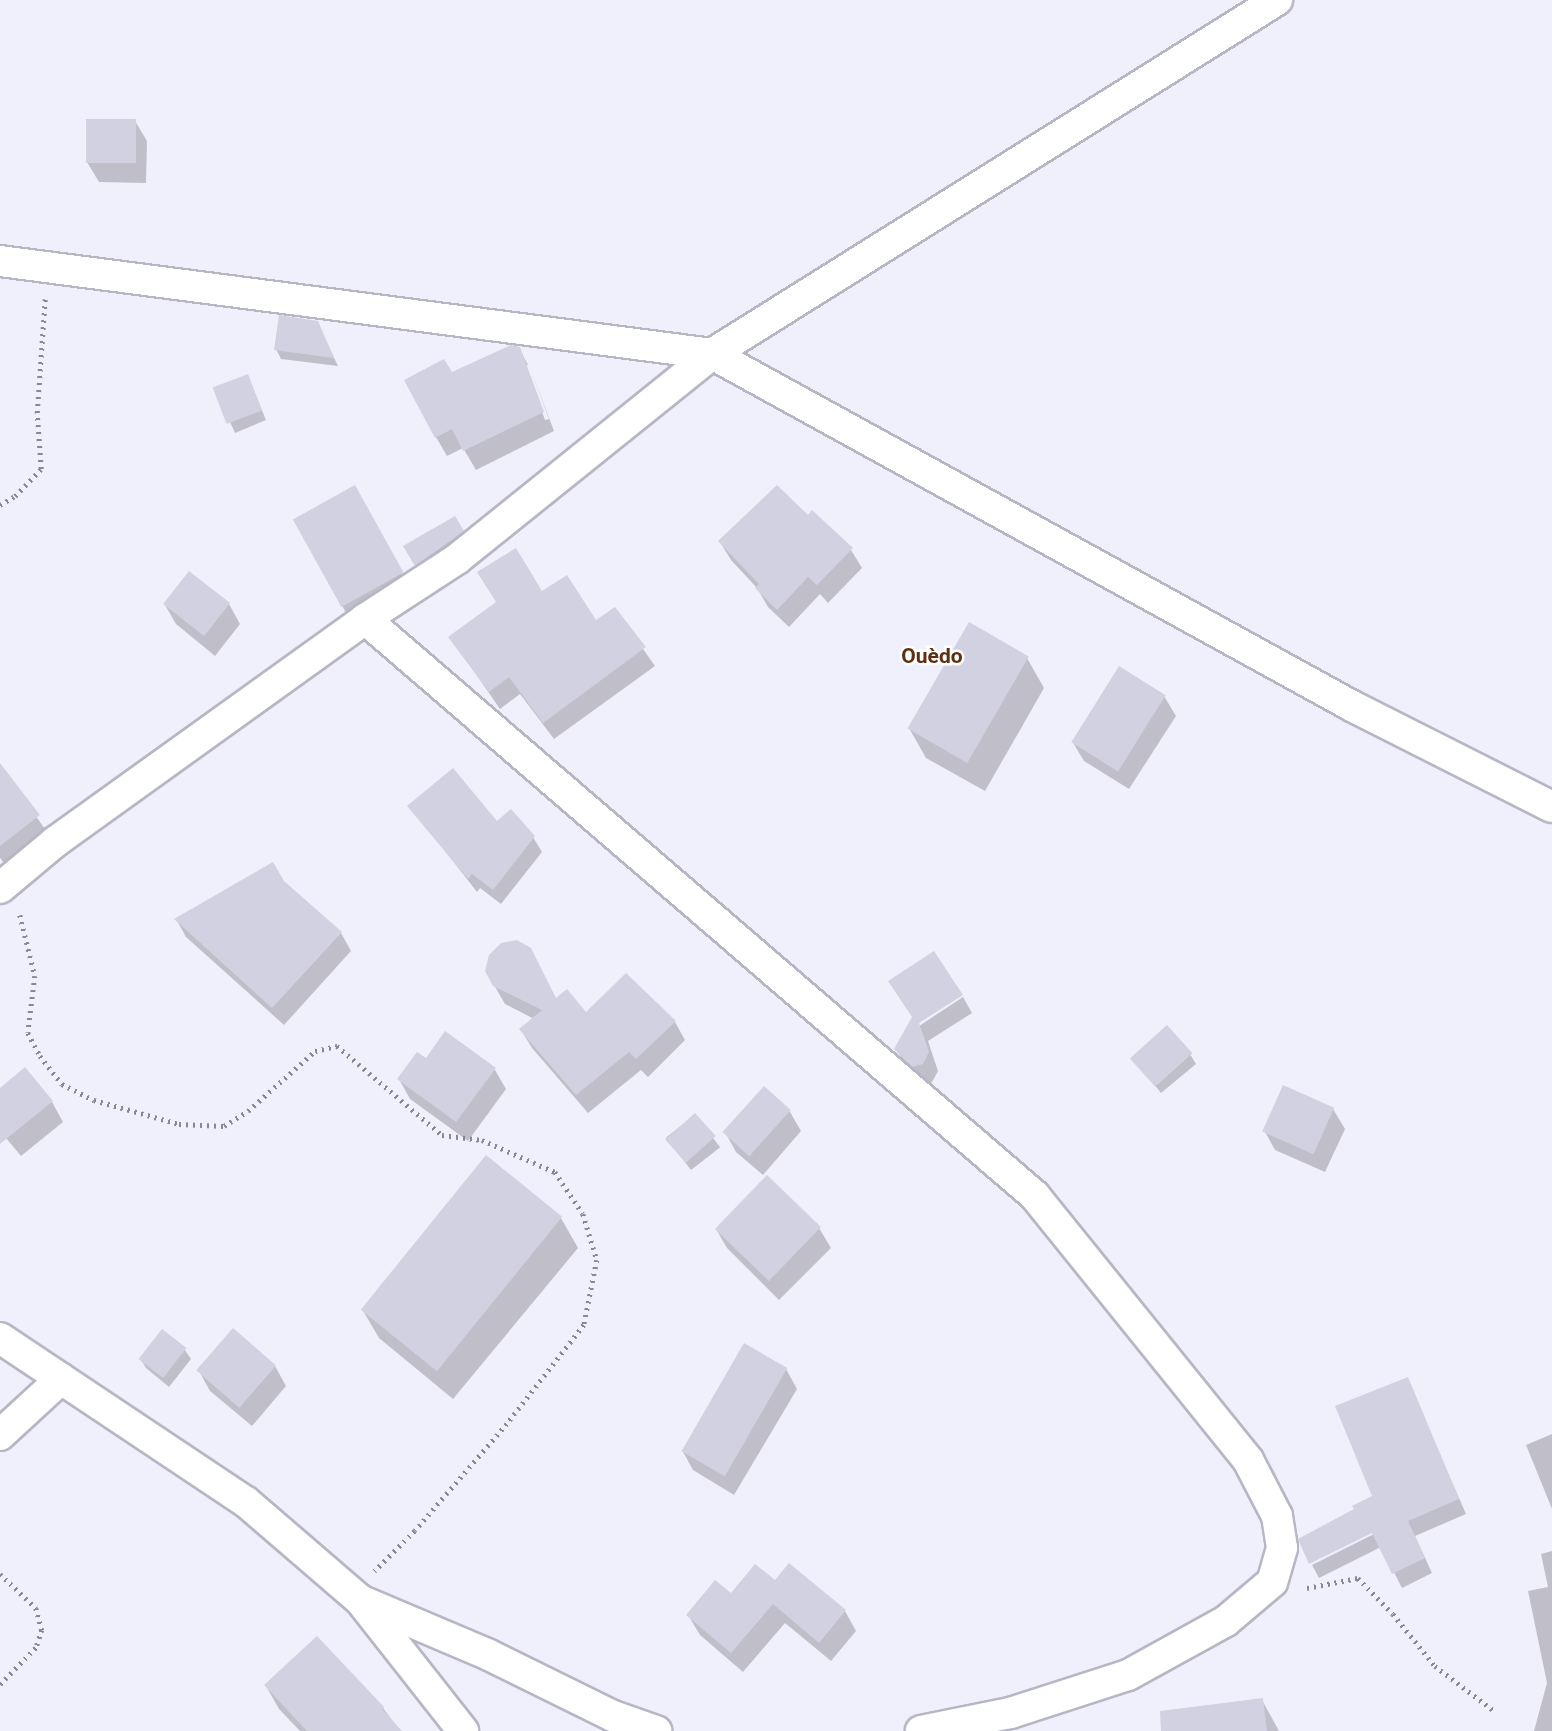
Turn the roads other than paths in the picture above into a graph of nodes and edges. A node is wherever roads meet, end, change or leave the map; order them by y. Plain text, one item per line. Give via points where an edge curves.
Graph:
1 (1277, 0) edge
2 (0, 261) edge
3 (712, 354) junction
4 (365, 619) junction
5 (1552, 807) edge
6 (6, 883) edge
7 (0, 1338) edge
8 (61, 1379) junction
9 (0, 1435) edge
10 (356, 1597) junction
11 (463, 1731) edge
12 (656, 1731) edge
13 (921, 1731) edge

1 - 3 street
2 - 3 street
3 - 4 street via 457,559
3 - 5 street via 1352,706
4 - 6 street via 55,842
4 - 13 street via 1035,1196 1248,1460 1277,1516 1282,1548 1272,1582 1226,1621 1128,1675 1010,1713
7 - 8 street
8 - 9 street
8 - 10 street via 246,1502
10 - 11 street
10 - 12 street via 489,1654 613,1716

